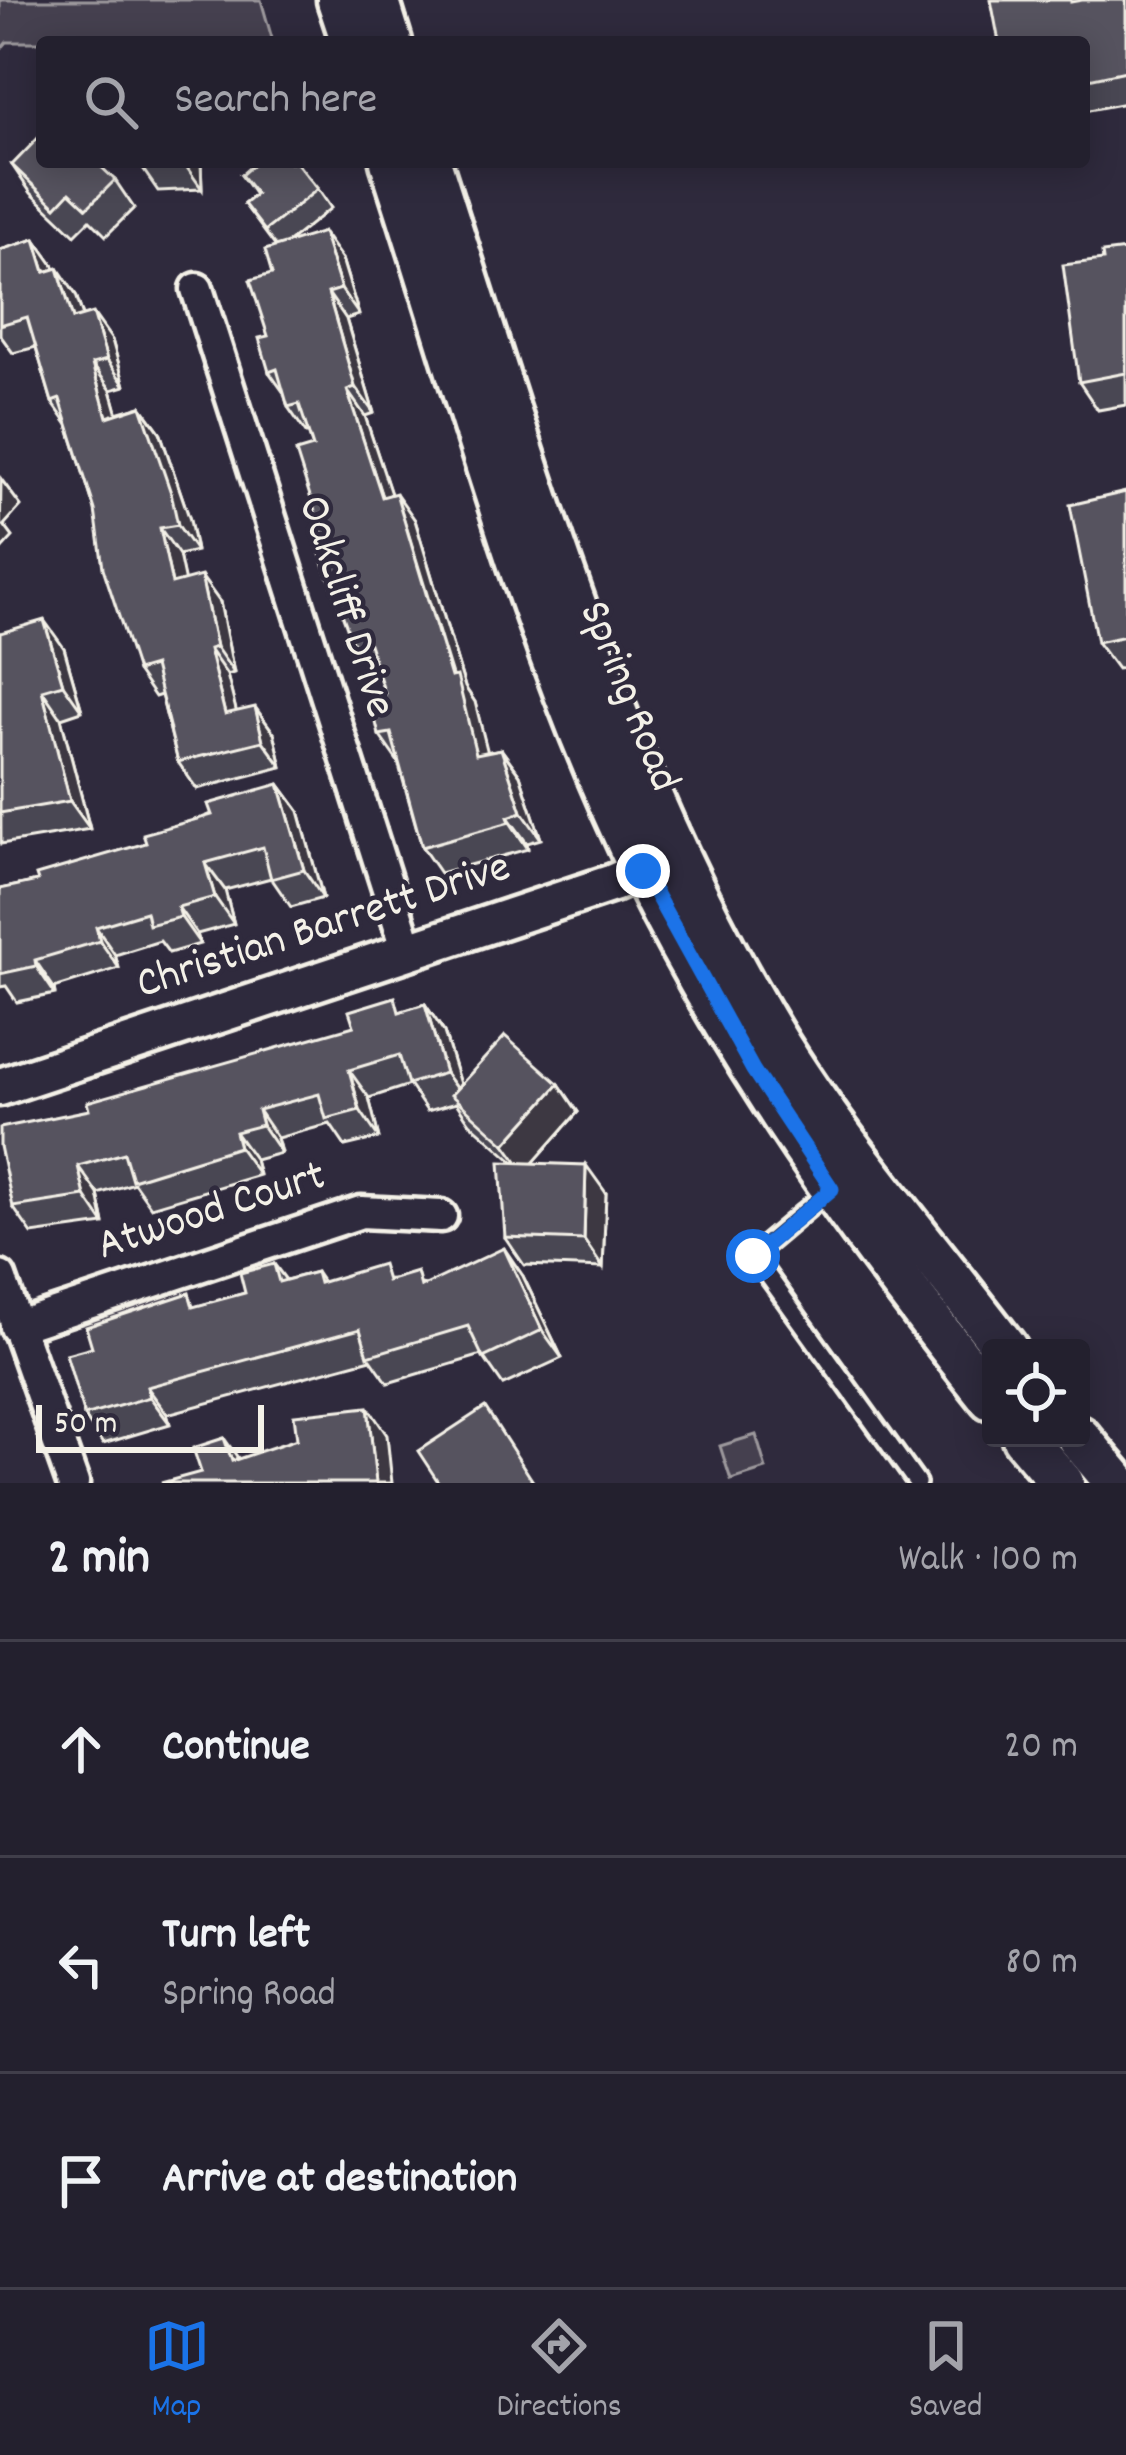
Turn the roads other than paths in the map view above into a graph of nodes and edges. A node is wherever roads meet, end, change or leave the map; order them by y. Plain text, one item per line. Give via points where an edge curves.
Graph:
1 (339, 0) edge
2 (376, 0) edge
3 (351, 36) edge
4 (388, 36) edge
5 (394, 168) edge
6 (431, 168) edge
7 (197, 289) dead end
8 (660, 863) junction
9 (408, 951) junction
10 (0, 1087) edge
11 (832, 1189) junction
12 (441, 1216) dead end
13 (0, 1277) edge
14 (16, 1327) junction
15 (998, 1339) edge
16 (982, 1386) edge
17 (1032, 1447) edge
18 (1087, 1447) edge
19 (73, 1483) edge
20 (917, 1483) edge
21 (1062, 1483) edge
22 (1117, 1483) edge

1 - 3 main road
2 - 4 main road
5 - 8 main road, Spring Road via 525,576
6 - 8 main road, Spring Road
7 - 9 street, Oakcliff Drive
8 - 9 street, Christian Barrett Drive
8 - 11 main road, Spring Road via 753,1070
8 - 15 main road, Spring Road via 793,1065
9 - 10 street, Christian Barrett Drive
11 - 16 main road, Spring Road
11 - 20 lane via 753,1256
12 - 14 street, Atwood Court via 361,1212
13 - 14 street
14 - 19 street
17 - 21 main road
18 - 22 main road

